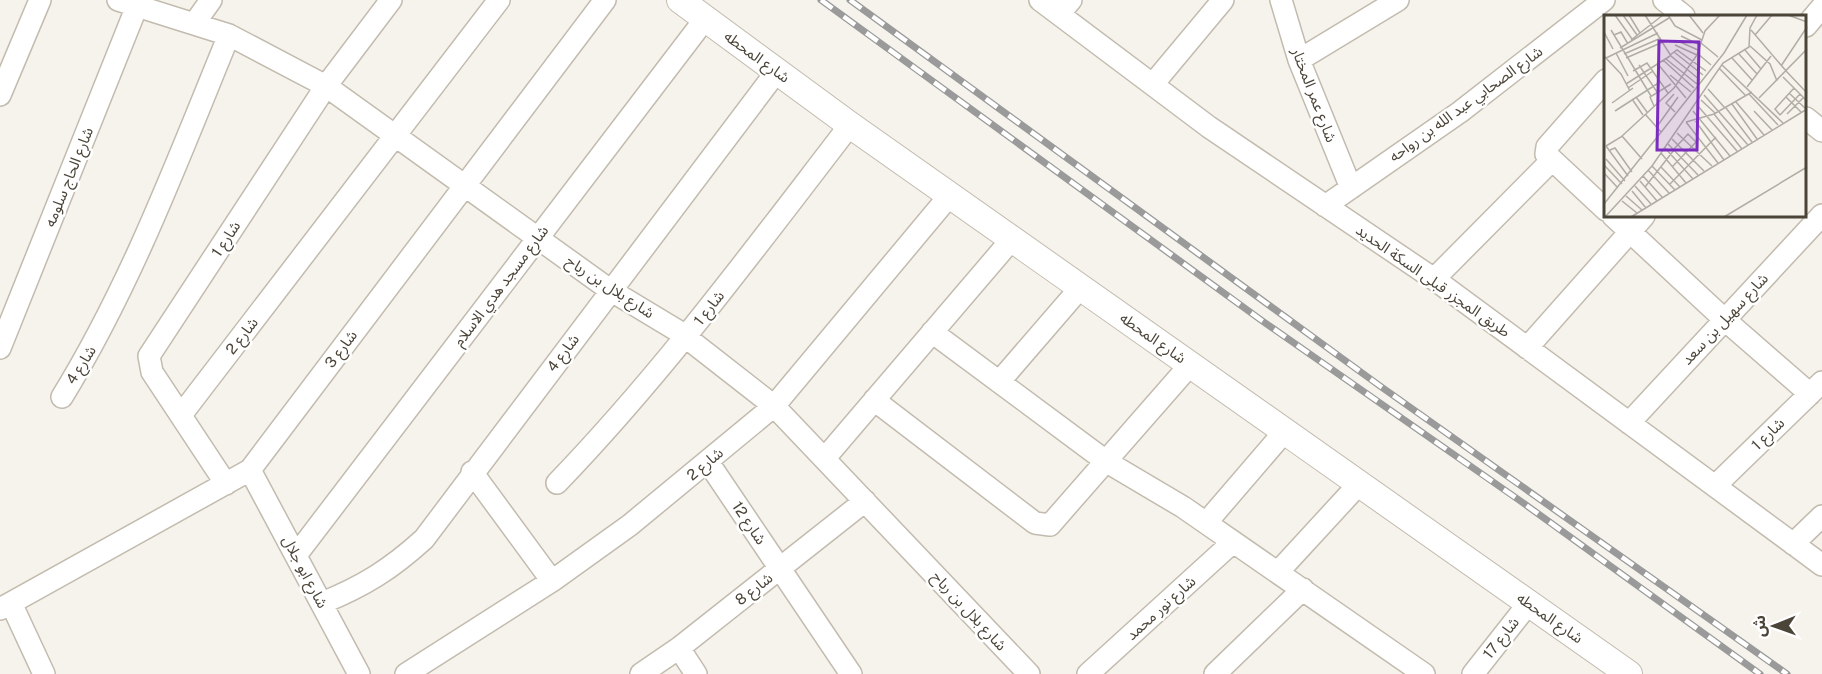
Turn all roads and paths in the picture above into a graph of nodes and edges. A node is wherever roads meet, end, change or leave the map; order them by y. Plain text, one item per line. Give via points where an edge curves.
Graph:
1 (40, 0) edge
2 (211, 0) edge
3 (391, 0) edge
4 (499, 0) edge
5 (605, 0) edge
6 (680, 0) edge
7 (1040, 0) edge
8 (1223, 0) edge
9 (1281, 0) edge
10 (1398, 0) edge
11 (1604, 0) edge
12 (1664, 0) edge
13 (128, 3) edge
14 (1065, 7) edge
15 (1822, 7) edge
16 (1680, 15) edge
17 (705, 19) junction
18 (194, 24) junction
19 (1807, 25) edge
20 (229, 35) junction
21 (1299, 60) junction
22 (777, 71) junction
23 (1604, 82) edge
24 (1153, 84) junction
25 (326, 87) junction
26 (0, 95) edge
27 (1807, 119) edge
28 (850, 125) junction
29 (1822, 131) edge
30 (396, 136) junction
31 (1551, 161) junction
32 (465, 186) junction
33 (1351, 188) junction
34 (950, 195) junction
35 (1325, 206) junction
36 (1604, 208) edge
37 (1822, 215) edge
38 (1619, 218) edge
39 (1638, 224) edge
40 (538, 238) junction
41 (1012, 239) junction
42 (1434, 279) junction
43 (1081, 287) junction
44 (610, 290) junction
45 (1725, 320) junction
46 (932, 332) junction
47 (686, 337) junction
48 (0, 348) edge
49 (1527, 348) junction
50 (1190, 364) junction
51 (999, 381) junction
52 (1816, 388) edge
53 (62, 397) dead end
54 (873, 400) junction
55 (774, 406) junction
56 (181, 415) junction
57 (1629, 423) junction
58 (1285, 431) junction
59 (825, 458) junction
60 (708, 462) junction
61 (1107, 462) junction
62 (250, 470) junction
63 (472, 472) junction
64 (557, 483) dead end
65 (1359, 483) junction
66 (226, 484) junction
67 (1715, 486) junction
68 (866, 501) junction
69 (1822, 516) edge
70 (1206, 523) junction
71 (1233, 542) junction
72 (1793, 544) junction
73 (297, 554) junction
74 (1822, 565) edge
75 (780, 568) junction
76 (1278, 573) junction
77 (552, 581) junction
78 (1303, 589) junction
79 (322, 603) junction
80 (1528, 603) junction
81 (5, 606) edge
82 (679, 648) junction
83 (44, 674) edge
84 (359, 674) edge
85 (406, 674) edge
86 (641, 674) edge
87 (696, 674) edge
88 (851, 674) edge
89 (1029, 674) edge
90 (1088, 674) edge
91 (1215, 674) edge
92 (1424, 674) edge
93 (1473, 674) edge
94 (1629, 674) edge

1 - 26 street
2 - 18 street
3 - 25 street, شارع 1
4 - 30 street, شارع 2
5 - 32 street, شارع 3
6 - 17 street, شارع المحطه
7 - 14 street, طريق المجزر قبلى السكة الحديد
8 - 24 street
9 - 21 street, شارع عمر المختار
10 - 21 street
11 - 33 street, شارع الصحابي عبد الله بن رواحه via 1460,112
12 - 16 street
13 - 18 street, شارع بلال بن رباح
13 - 48 street, شارع الحاج سلومه
14 - 24 street, طريق المجزر قبلى السكة الحديد
15 - 19 street
17 - 22 street, شارع المحطه
17 - 40 street, شارع مسجد هدي الاسلام
18 - 20 street, شارع بلال بن رباح
20 - 25 street, شارع بلال بن رباح
20 - 53 street, شارع 4 via 122,291
21 - 33 street, شارع عمر المختار
22 - 28 street, شارع المحطه
22 - 44 street, شارع 4
23 - 31 street via 1547,147
24 - 35 street, طريق المجزر قبلى السكة الحديد
25 - 30 street, شارع بلال بن رباح
25 - 56 street, شارع 1 via 149,356 152,372
27 - 29 street
28 - 34 street, شارع المحطه
28 - 47 street, شارع 1
30 - 32 street, شارع بلال بن رباح
30 - 56 street, شارع 2
31 - 36 street
31 - 42 street
32 - 40 street, شارع بلال بن رباح
32 - 62 street, شارع 3
33 - 35 street, شارع الصحابي عبد الله بن رواحه
34 - 41 street, شارع المحطه
34 - 55 street, شارع 2
35 - 42 street, طريق المجزر قبلى السكة الحديد
37 - 45 street, شارع سهيل بن سعد
38 - 39 street
39 - 45 street
39 - 49 street
40 - 44 street, شارع بلال بن رباح
40 - 73 street, شارع مسجد هدي الاسلام
41 - 43 street, شارع المحطه
41 - 46 street
42 - 49 street, طريق المجزر قبلى السكة الحديد
43 - 50 street, شارع المحطه
43 - 51 street
44 - 47 street, شارع بلال بن رباح
44 - 63 street, شارع 4
45 - 52 street
45 - 57 street, شارع سهيل بن سعد
46 - 51 street
46 - 54 street
47 - 55 street, شارع بلال بن رباح
47 - 64 street, شارع 1
49 - 57 street, طريق المجزر قبلى السكة الحديد
50 - 58 street, شارع المحطه
50 - 61 street
51 - 61 street
52 - 67 street, شارع 1
54 - 59 street
54 - 61 street via 1042,526 1056,522
55 - 59 street, شارع بلال بن رباح
55 - 60 street, شارع 2
56 - 66 street, شارع 1
57 - 67 street, طريق المجزر قبلى السكة الحديد
58 - 65 street, شارع المحطه
58 - 70 street
59 - 68 street, شارع بلال بن رباح
60 - 75 street, شارع 12
60 - 77 street, شارع 2
61 - 70 street
62 - 66 street, شارع 3
62 - 73 street, شارع ابو جلال
63 - 77 street
63 - 79 street, شارع 4 via 424,539 394,567 360,588
65 - 76 street
65 - 80 street, شارع المحطه
66 - 81 street, شارع 3
67 - 72 street, طريق المجزر قبلى السكة الحديد
68 - 75 street, شارع 8
68 - 89 street, شارع بلال بن رباح
69 - 72 street
70 - 71 street
71 - 76 street
71 - 90 street, شارع نور محمد
72 - 74 street, طريق المجزر قبلى السكة الحديد
73 - 79 street, شارع ابو جلال
75 - 82 street, شارع 8
75 - 88 street, شارع 12
76 - 78 street
77 - 85 street, شارع 2
78 - 91 street
78 - 92 street
79 - 84 street, شارع ابو جلال
80 - 93 street, شارع 17
80 - 94 street, شارع المحطه
81 - 83 street
82 - 86 street, شارع 8
82 - 87 street

